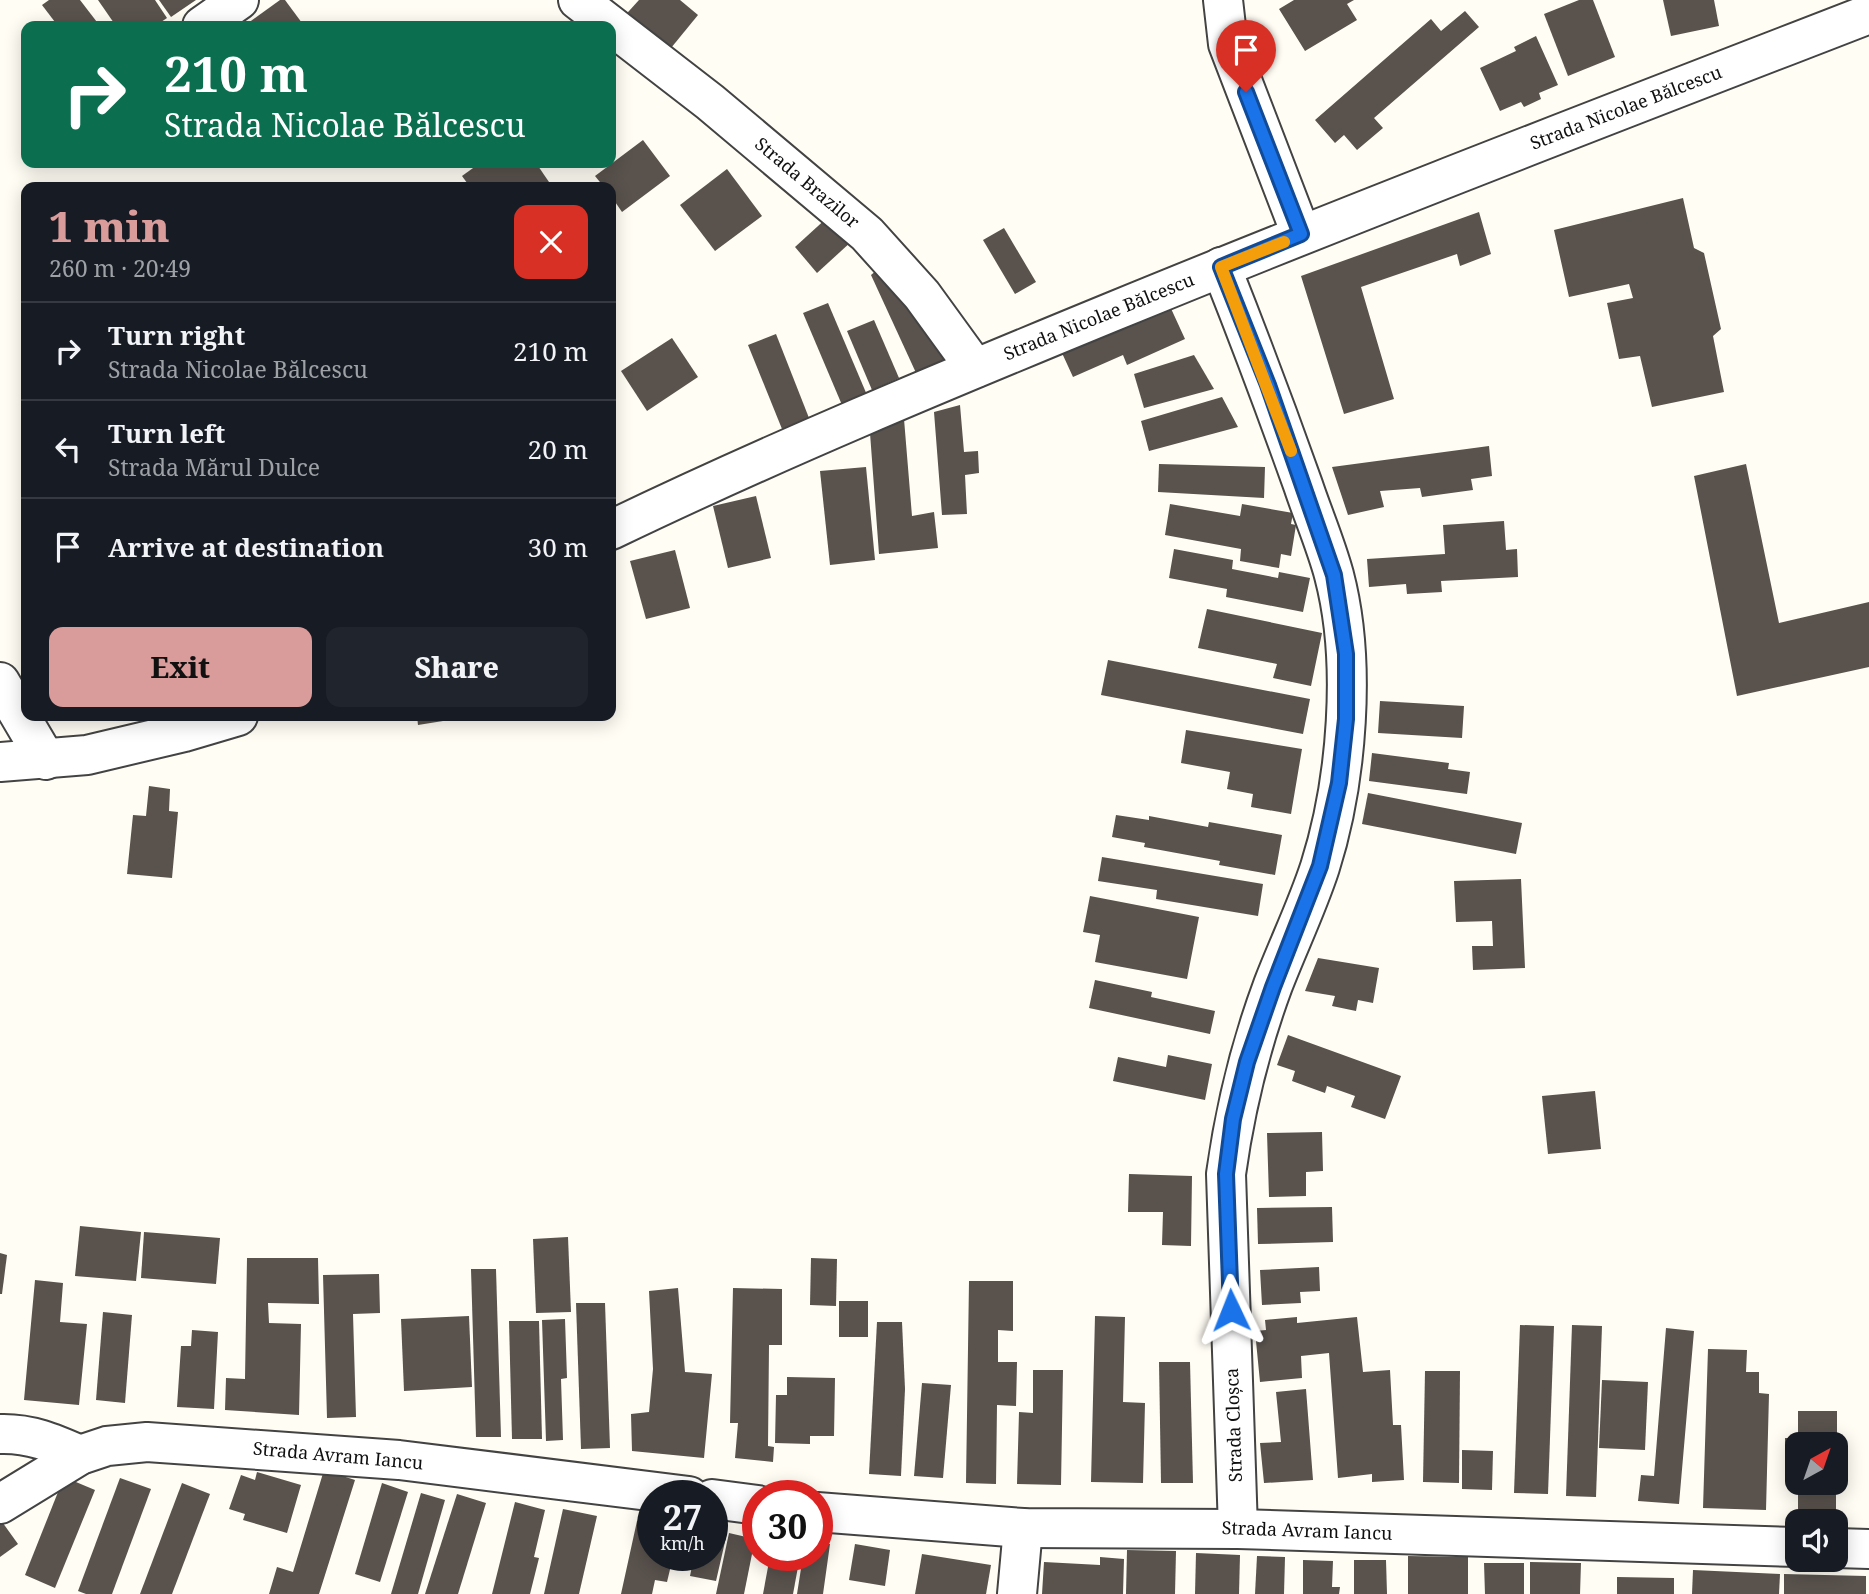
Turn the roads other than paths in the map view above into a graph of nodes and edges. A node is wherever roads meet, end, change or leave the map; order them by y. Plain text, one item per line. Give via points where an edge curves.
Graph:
1 (239, 0) edge
2 (578, 0) edge
3 (1223, 0) edge
4 (1869, 14) edge
5 (209, 21) edge
6 (605, 21) edge
7 (616, 29) edge
8 (1301, 234) junction
9 (1221, 267) junction
10 (975, 368) junction
11 (616, 528) edge
12 (0, 682) edge
13 (21, 718) edge
14 (23, 721) edge
15 (221, 721) edge
16 (46, 760) junction
17 (0, 762) edge
18 (0, 1434) edge
19 (80, 1455) junction
20 (637, 1490) edge
21 (0, 1504) edge
22 (833, 1513) edge
23 (1023, 1528) junction
24 (1238, 1529) junction
25 (1785, 1547) edge
26 (1848, 1548) edge
27 (1869, 1549) edge
28 (1017, 1594) edge

1 - 5 street
2 - 6 street, Strada Brazilor
3 - 8 street via 1228,44
4 - 8 street, Strada Nicolae Bălcescu
7 - 10 street, Strada Brazilor via 867,234 922,295
8 - 9 street, Strada Nicolae Bălcescu
9 - 10 street, Strada Nicolae Bălcescu
9 - 24 street, Strada Cloșca via 1334,575 1346,654 1346,719 1339,783 1320,866 1247,1062 1226,1174
10 - 11 street, Strada Nicolae Bălcescu
12 - 13 street
14 - 16 street
15 - 16 street via 87,755
16 - 17 street
18 - 19 street via 46,1439
19 - 20 street, Strada Avram Iancu via 107,1446 147,1442 399,1460
19 - 21 street, Strada Avram Iancu
22 - 23 street, Strada Avram Iancu
23 - 24 street, Strada Avram Iancu
23 - 28 street
24 - 25 street, Strada Avram Iancu
26 - 27 street

